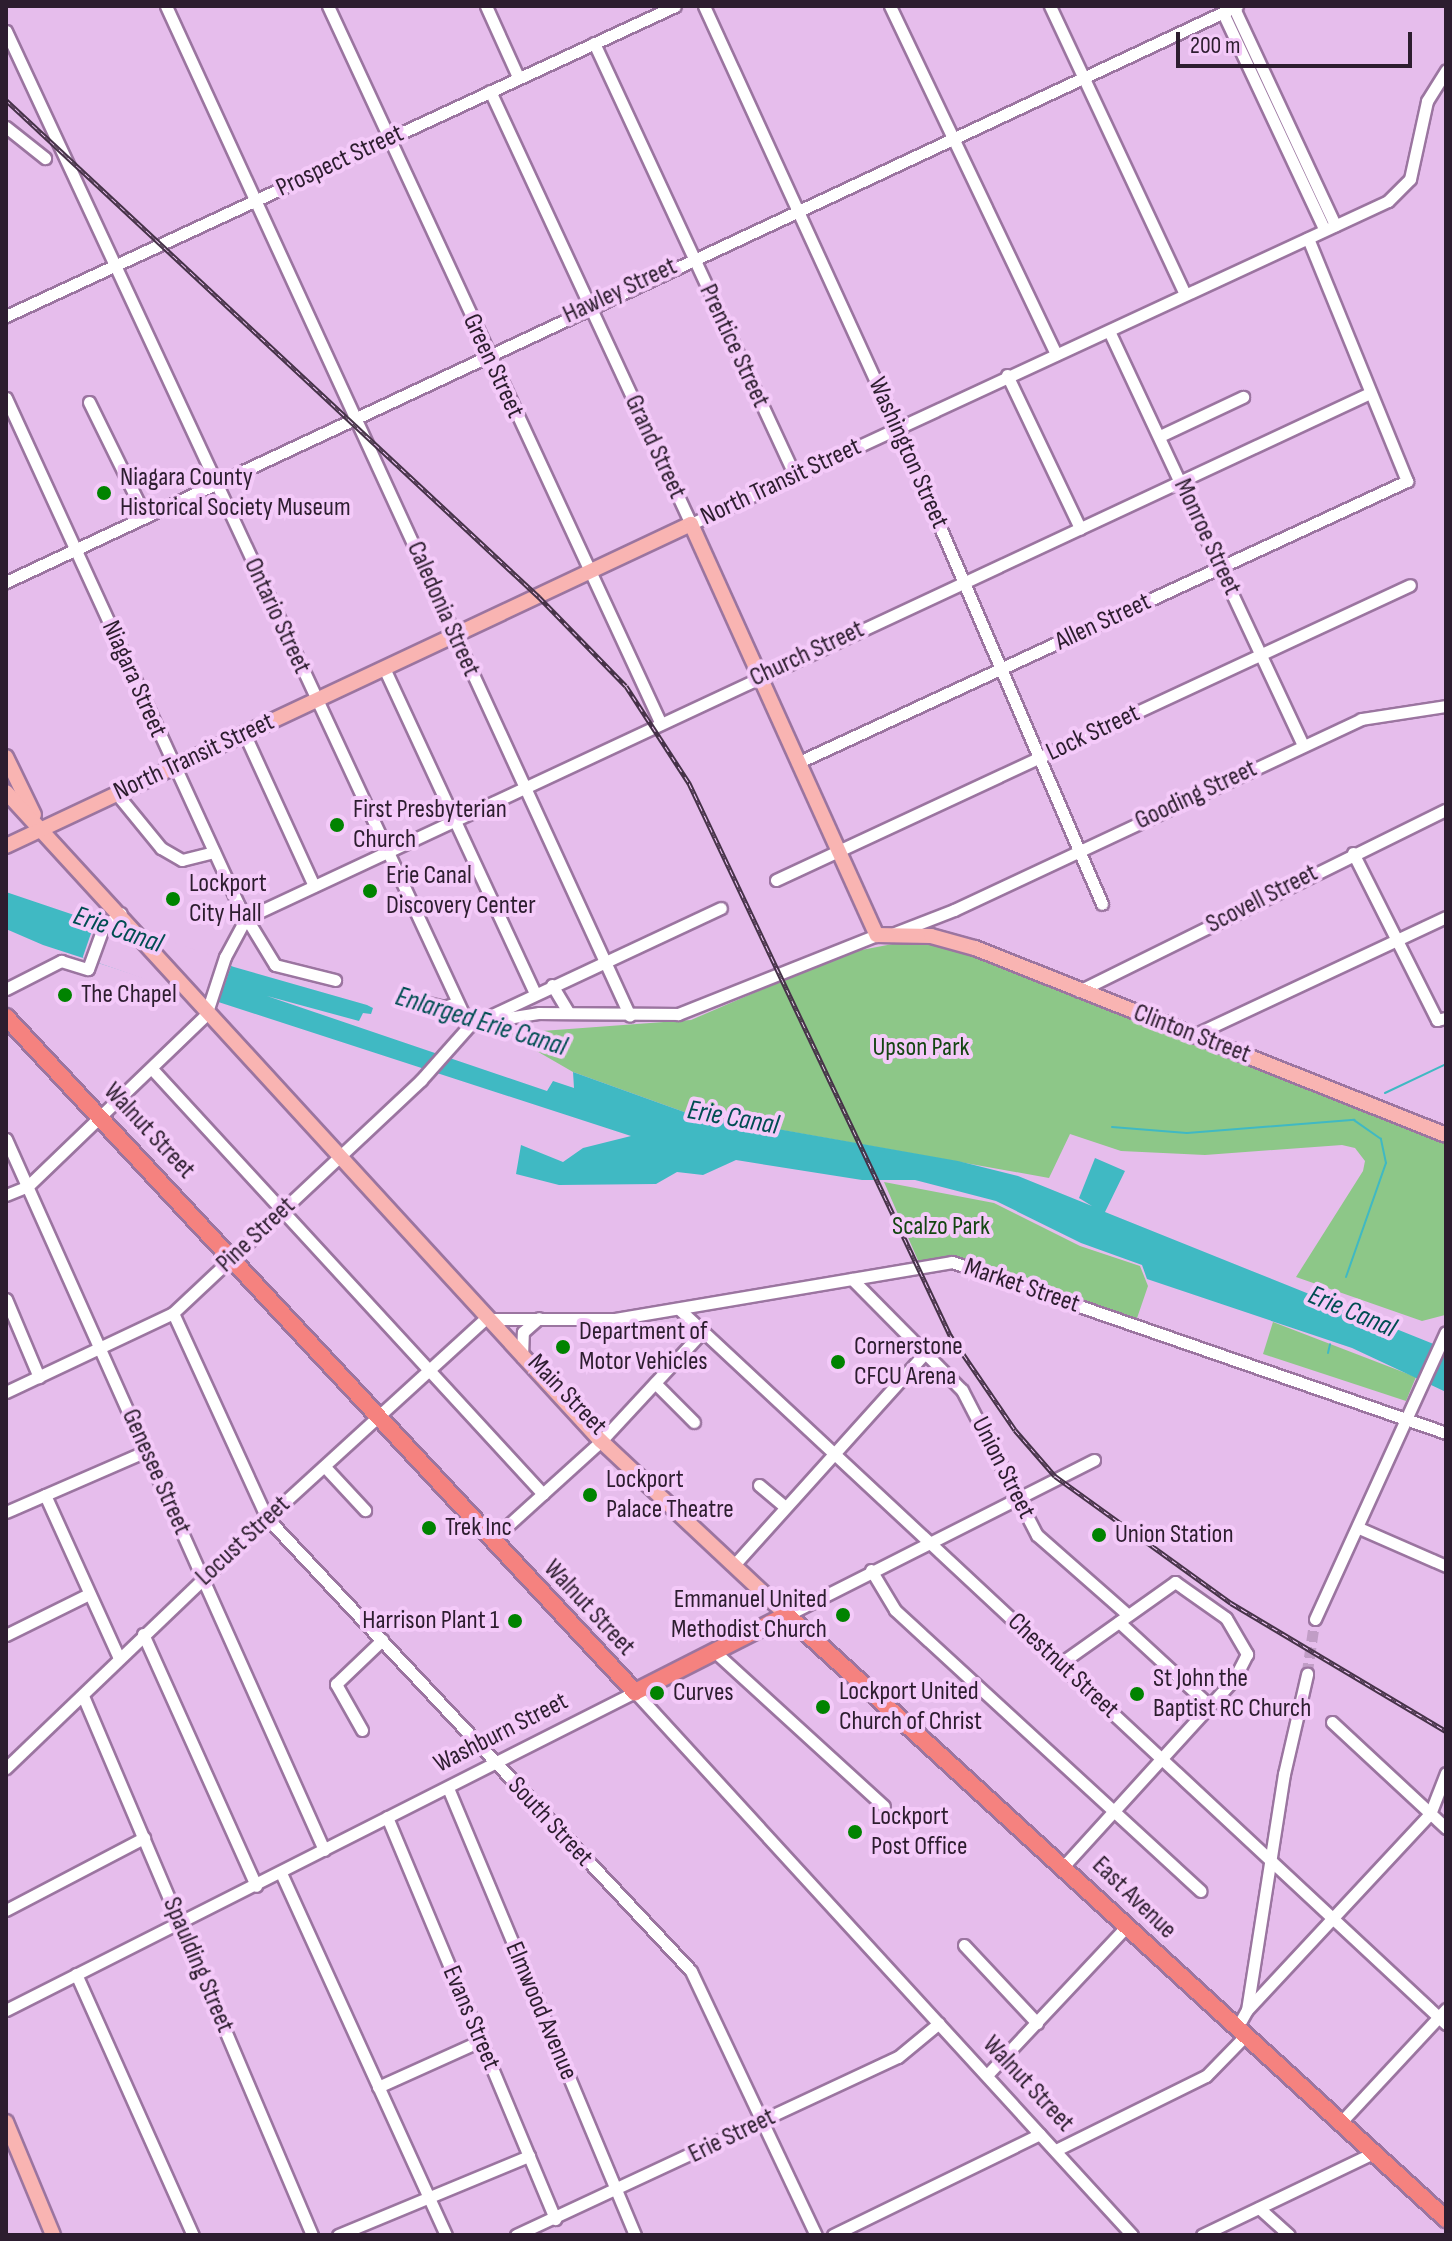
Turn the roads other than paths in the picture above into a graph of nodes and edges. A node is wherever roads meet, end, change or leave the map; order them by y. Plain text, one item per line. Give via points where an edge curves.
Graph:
1 (166, 6) edge
2 (328, 6) edge
3 (486, 6) edge
4 (675, 6) edge
5 (704, 6) edge
6 (890, 6) edge
7 (1050, 6) edge
8 (1231, 8) edge
9 (6, 31) edge
10 (594, 43) junction
11 (1446, 70) edge
12 (1082, 74) junction
13 (518, 77) junction
14 (490, 91) junction
15 (6, 127) edge
16 (951, 137) junction
17 (389, 138) junction
18 (45, 158) dead end
19 (256, 201) junction
20 (799, 209) junction
21 (1330, 227) junction
22 (1308, 238) junction
23 (692, 257) junction
24 (116, 265) junction
25 (1185, 294) junction
26 (590, 306) junction
27 (6, 316) edge
28 (1109, 331) junction
29 (487, 353) junction
30 (1056, 354) junction
31 (1007, 375) junction
32 (1370, 393) junction
33 (1243, 397) dead end
34 (6, 398) edge
35 (89, 402) dead end
36 (355, 415) junction
37 (897, 427) junction
38 (1160, 436) junction
39 (794, 473) junction
40 (1181, 481) junction
41 (215, 482) junction
42 (144, 514) junction
43 (691, 524) junction
44 (1080, 528) junction
45 (76, 548) junction
46 (1221, 568) junction
47 (588, 573) junction
48 (6, 582) edge
49 (965, 582) junction
50 (1410, 585) dead end
51 (455, 636) junction
52 (1260, 655) junction
53 (384, 668) junction
54 (1002, 670) junction
55 (759, 675) junction
56 (315, 700) junction
57 (1446, 706) edge
58 (661, 724) junction
59 (244, 733) junction
60 (1303, 745) junction
61 (6, 757) edge
62 (1041, 758) junction
63 (799, 762) junction
64 (172, 765) junction
65 (522, 787) junction
66 (6, 792) edge
67 (116, 793) junction
68 (1446, 810) edge
69 (454, 821) junction
70 (41, 830) junction
71 (6, 846) edge
72 (1079, 850) junction
73 (840, 851) junction
74 (214, 852) junction
75 (385, 853) junction
76 (1353, 853) junction
77 (776, 880) dead end
78 (314, 886) junction
79 (1102, 904) dead end
80 (721, 908) dead end
81 (954, 910) junction
82 (1446, 917) edge
83 (246, 918) junction
84 (121, 920) junction
85 (894, 933) junction
86 (877, 935) junction
87 (937, 936) junction
88 (1395, 941) junction
89 (603, 961) junction
90 (335, 980) dead end
91 (552, 985) junction
92 (6, 989) edge
93 (1079, 991) junction
94 (535, 993) junction
95 (420, 1001) dead end
96 (202, 1003) junction
97 (456, 1003) junction
98 (568, 1012) junction
99 (630, 1016) junction
100 (6, 1017) edge
101 (1442, 1019) edge
102 (469, 1026) junction
103 (1196, 1034) junction
104 (153, 1070) junction
105 (103, 1116) junction
106 (1446, 1135) edge
107 (6, 1139) edge
108 (341, 1154) junction
109 (28, 1186) junction
110 (6, 1195) edge
111 (282, 1211) junction
112 (233, 1256) junction
113 (852, 1279) junction
114 (6, 1301) edge
115 (679, 1309) junction
116 (173, 1313) junction
117 (490, 1318) junction
118 (539, 1318) junction
119 (703, 1331) junction
120 (1446, 1332) edge
121 (101, 1349) junction
122 (522, 1352) junction
123 (925, 1353) junction
124 (428, 1369) junction
125 (39, 1377) junction
126 (655, 1383) junction
127 (6, 1392) edge
128 (378, 1415) junction
129 (1410, 1419) junction
130 (694, 1422) dead end
131 (1446, 1433) edge
132 (604, 1439) junction
133 (146, 1451) junction
134 (834, 1452) junction
135 (1094, 1460) dead end
136 (325, 1467) junction
137 (759, 1485) dead end
138 (543, 1494) junction
139 (45, 1495) junction
140 (1016, 1495) junction
141 (783, 1505) junction
142 (365, 1510) dead end
143 (6, 1512) edge
144 (267, 1518) junction
145 (1359, 1528) junction
146 (493, 1539) junction
147 (928, 1541) junction
148 (736, 1563) junction
149 (1446, 1566) edge
150 (871, 1570) junction
151 (203, 1579) junction
152 (89, 1594) junction
153 (787, 1615) junction
154 (1124, 1618) junction
155 (1315, 1619) tunnel mouth
156 (143, 1634) junction
157 (6, 1635) edge
158 (382, 1640) junction
159 (714, 1651) junction
160 (119, 1658) junction
161 (1061, 1663) junction
162 (1307, 1674) tunnel mouth
163 (635, 1692) junction
164 (83, 1696) junction
165 (1210, 1706) junction
166 (1332, 1722) dead end
167 (362, 1730) dead end
168 (1161, 1757) junction
169 (494, 1762) junction
170 (6, 1768) edge
171 (1446, 1773) edge
172 (448, 1788) junction
173 (884, 1806) dead end
174 (1112, 1811) junction
175 (1430, 1814) junction
176 (387, 1817) junction
177 (1446, 1828) edge
178 (144, 1838) junction
179 (324, 1850) junction
180 (1270, 1857) junction
181 (1065, 1865) junction
182 (281, 1873) junction
183 (256, 1886) junction
184 (1201, 1891) dead end
185 (6, 1910) edge
186 (1334, 1920) junction
187 (180, 1922) junction
188 (1126, 1927) junction
189 (964, 1945) dead end
190 (76, 1974) junction
191 (6, 2010) edge
192 (1247, 2010) junction
193 (1443, 2017) edge
194 (939, 2023) junction
195 (1037, 2023) junction
196 (1242, 2030) junction
197 (480, 2041) junction
198 (987, 2075) junction
199 (378, 2087) junction
200 (1342, 2121) junction
201 (6, 2122) edge
202 (760, 2122) junction
203 (1040, 2134) junction
204 (1056, 2150) junction
205 (1375, 2152) junction
206 (529, 2156) junction
207 (616, 2192) junction
208 (429, 2198) junction
209 (1259, 2208) junction
210 (555, 2219) junction
211 (1446, 2219) edge
212 (53, 2235) edge
213 (193, 2235) edge
214 (312, 2235) edge
215 (338, 2235) edge
216 (446, 2235) edge
217 (516, 2235) edge
218 (635, 2235) edge
219 (816, 2235) edge
220 (833, 2235) edge
221 (1132, 2235) edge
222 (1202, 2235) edge
223 (1289, 2235) edge

1 - 19 street, Caledonia Street
2 - 17 street, Green Street
3 - 13 street
4 - 10 street, Prospect Street
5 - 20 street, Washington Street
6 - 16 street
7 - 12 street
8 - 12 street, Hawley Street
8 - 21 street
9 - 24 street, Ontario Street
10 - 13 street, Prospect Street
10 - 23 street, Prentice Street
11 - 21 street, North Transit Street via 1430,92 1404,189
12 - 16 street, Hawley Street
12 - 25 street
13 - 14 street, Prospect Street
14 - 17 street, Prospect Street
14 - 26 street, Grand Street
15 - 18 street
16 - 20 street, Hawley Street
16 - 30 street
17 - 19 street, Prospect Street
17 - 29 street, Green Street
19 - 24 street, Prospect Street
19 - 36 street, Caledonia Street
20 - 23 street, Hawley Street
20 - 37 street, Washington Street
21 - 22 street, North Transit Street
22 - 25 street, North Transit Street
22 - 32 street
23 - 26 street, Hawley Street
23 - 39 street, Prentice Street
24 - 27 street, Prospect Street
24 - 41 street, Ontario Street
25 - 28 street, North Transit Street
26 - 29 street, Hawley Street
26 - 43 street, Grand Street
28 - 30 street, North Transit Street
28 - 38 street, Monroe Street
29 - 36 street, Hawley Street
29 - 47 street, Green Street
30 - 31 street, North Transit Street
31 - 37 street, North Transit Street
31 - 44 street
32 - 40 street, Church Street
32 - 46 street, Allen Street via 1407,481
33 - 38 street
34 - 45 street, Niagara Street
35 - 42 street
36 - 41 street, Hawley Street
36 - 51 street, Caledonia Street
37 - 39 street, North Transit Street
37 - 49 street, Washington Street
38 - 40 street, Monroe Street
39 - 43 street, North Transit Street
40 - 44 street, Church Street
40 - 46 street, Monroe Street
41 - 42 street, Hawley Street
41 - 56 street, Ontario Street
42 - 45 street, Hawley Street
43 - 47 main road, North Transit Street
43 - 55 main road, Grand Street
44 - 49 street, Church Street
45 - 48 street, Hawley Street
45 - 64 street, Niagara Street
46 - 52 street, Monroe Street
46 - 54 street, Allen Street
47 - 51 main road, North Transit Street
47 - 58 street, Green Street
49 - 54 street, Washington Street
49 - 55 street, Church Street
50 - 52 street, Lock Street
51 - 53 main road, North Transit Street
51 - 65 street, Caledonia Street
52 - 60 street, Monroe Street
52 - 62 street, Lock Street
53 - 56 main road, North Transit Street
53 - 69 street
54 - 62 street, Washington Street
54 - 63 street, Allen Street
55 - 58 street, Church Street
55 - 63 main road, Grand Street
56 - 59 main road, North Transit Street
56 - 75 street, Ontario Street
57 - 60 street, Gooding Street via 1361,719
58 - 65 street, Church Street
59 - 64 main road, North Transit Street
59 - 78 street
60 - 72 street, Gooding Street
61 - 70 main road
62 - 72 street, Washington Street
62 - 73 street, Lock Street
63 - 73 main road, Grand Street
64 - 67 main road, North Transit Street
64 - 74 street, Niagara Street
65 - 69 street, Church Street
65 - 89 street, Caledonia Street
66 - 70 main road, Main Street
67 - 70 main road, North Transit Street
67 - 74 street via 161,848 182,860
68 - 76 street, Scovell Street
69 - 75 street, Church Street
69 - 94 street
70 - 71 main road, North Transit Street
70 - 84 main road, Main Street
72 - 79 street, Washington Street
72 - 81 street, Gooding Street
73 - 77 street, Lock Street
73 - 86 main road, Grand Street
74 - 83 street, Niagara Street
75 - 78 street, Church Street
75 - 97 street, Ontario Street
76 - 88 street
76 - 93 street, Scovell Street
78 - 83 street, Church Street
80 - 89 street
81 - 85 street, Gooding Street
81 - 87 street via 935,926
82 - 88 street
83 - 90 street, Niagara Street via 275,965
83 - 96 street
84 - 92 street via 103,928 88,969 61,961
84 - 96 main road, Main Street
85 - 86 main road, Gooding Street
85 - 87 main road, Gooding Street
86 - 99 street, Gooding Street via 678,1014
87 - 93 main road, Clinton Street
88 - 101 street
88 - 103 street
89 - 91 street
89 - 99 street, Caledonia Street
91 - 94 street
91 - 98 street
93 - 103 main road, Clinton Street
94 - 102 street
95 - 97 street via 444,1007
96 - 104 street
96 - 108 main road, Main Street
97 - 102 street, Ontario Street
98 - 99 street, Gooding Street
98 - 102 street, Gooding Street via 513,1015
100 - 105 highway, Walnut Street
102 - 108 street, Pine Street via 421,1080
103 - 106 main road, Clinton Street
104 - 105 street
104 - 111 street
105 - 109 street
105 - 112 highway, Walnut Street
107 - 109 street, Genesee Street
108 - 111 street, Pine Street
108 - 117 main road, Main Street
109 - 110 street
109 - 121 street, Genesee Street
111 - 112 street, Pine Street
111 - 124 street
112 - 116 street, Pine Street
112 - 128 highway, Walnut Street
113 - 115 street, Market Street
113 - 123 street, Union Street
113 - 129 street, Market Street via 952,1262
114 - 125 street
115 - 118 street, Market Street via 615,1319
115 - 119 street, Chestnut Street
116 - 121 street, Pine Street
116 - 144 street, South Street
117 - 118 street, Market Street
117 - 122 main road, Main Street
117 - 124 street, Locust Street
118 - 122 street via 523,1332
119 - 126 street
119 - 134 street, Chestnut Street
120 - 129 street
121 - 125 street, Pine Street
121 - 133 street, Genesee Street
122 - 132 main road, Main Street
123 - 134 street
123 - 140 street, Union Street via 962,1390
124 - 128 street, Locust Street
124 - 138 street
125 - 127 street, Pine Street
126 - 130 street
126 - 132 street
128 - 136 street, Locust Street
128 - 146 highway, Walnut Street
129 - 131 street, Market Street
129 - 145 street
132 - 138 street
132 - 148 main road, Main Street
133 - 139 street
133 - 151 street, Genesee Street
134 - 141 street
134 - 147 street, Chestnut Street
135 - 140 street, Washburn Street
136 - 142 street
136 - 144 street, Locust Street
137 - 141 street
138 - 146 street
139 - 143 street
139 - 152 street
140 - 147 street, Washburn Street
140 - 154 street, Union Street via 1037,1535
141 - 148 street
144 - 151 street, Locust Street
144 - 158 street, South Street
145 - 149 street
145 - 155 street
146 - 163 highway, Walnut Street
147 - 150 street, Washburn Street
147 - 161 street, Chestnut Street
148 - 153 main road, Main Street
150 - 153 street, Washburn Street
150 - 174 street via 895,1610
151 - 156 street, Locust Street
151 - 179 street, Genesee Street
152 - 157 street
152 - 160 street
153 - 159 highway, Washburn Street
153 - 181 highway, East Avenue
154 - 161 street
154 - 165 street, Union Street
154 - 165 street via 1175,1582 1226,1618 1247,1654
156 - 160 street, Locust Street
156 - 183 street
158 - 167 street via 336,1684
158 - 169 street, South Street
159 - 163 highway, Washburn Street
159 - 173 street
160 - 164 street, Locust Street
161 - 168 street, Chestnut Street
162 - 180 street
163 - 169 street, Washburn Street
163 - 194 street, Walnut Street
164 - 170 street, Locust Street
164 - 178 street, Spaulding Street
165 - 168 street
166 - 175 street
168 - 174 street
168 - 180 street, Chestnut Street
169 - 172 street, Washburn Street
169 - 202 street, South Street via 691,1971
171 - 175 street
172 - 176 street, Washburn Street
172 - 207 street, Elmwood Avenue
174 - 181 street
174 - 184 street
175 - 177 street
175 - 186 street
176 - 179 street, Washburn Street
176 - 197 street, Evans Street
178 - 185 street
178 - 187 street, Spaulding Street
179 - 182 street, Washburn Street
180 - 186 street, Chestnut Street
180 - 192 street
181 - 188 highway, East Avenue
182 - 183 street, Washburn Street
182 - 199 street
183 - 187 street, Washburn Street
186 - 192 street
186 - 193 street, Chestnut Street
187 - 190 street, Washburn Street
187 - 214 street, Spaulding Street
188 - 195 street
188 - 196 highway, East Avenue
189 - 195 street
190 - 191 street, Washburn Street
190 - 213 street
192 - 196 street
193 - 200 street
194 - 198 street, Walnut Street
194 - 202 street, Erie Street via 898,2057
195 - 198 street
196 - 200 highway, East Avenue
196 - 204 street via 1206,2076
197 - 199 street
197 - 206 street, Evans Street
198 - 203 street, Walnut Street
199 - 208 street
200 - 205 highway, East Avenue
201 - 212 main road
202 - 207 street, Erie Street
202 - 219 street, South Street
203 - 204 street, Walnut Street
203 - 220 street
204 - 221 street, Walnut Street
205 - 209 street
205 - 211 highway, East Avenue
206 - 208 street
206 - 210 street, Evans Street
207 - 210 street, Erie Street
207 - 218 street, Elmwood Avenue
208 - 215 street
208 - 216 street
209 - 222 street
209 - 223 street
210 - 217 street, Erie Street

